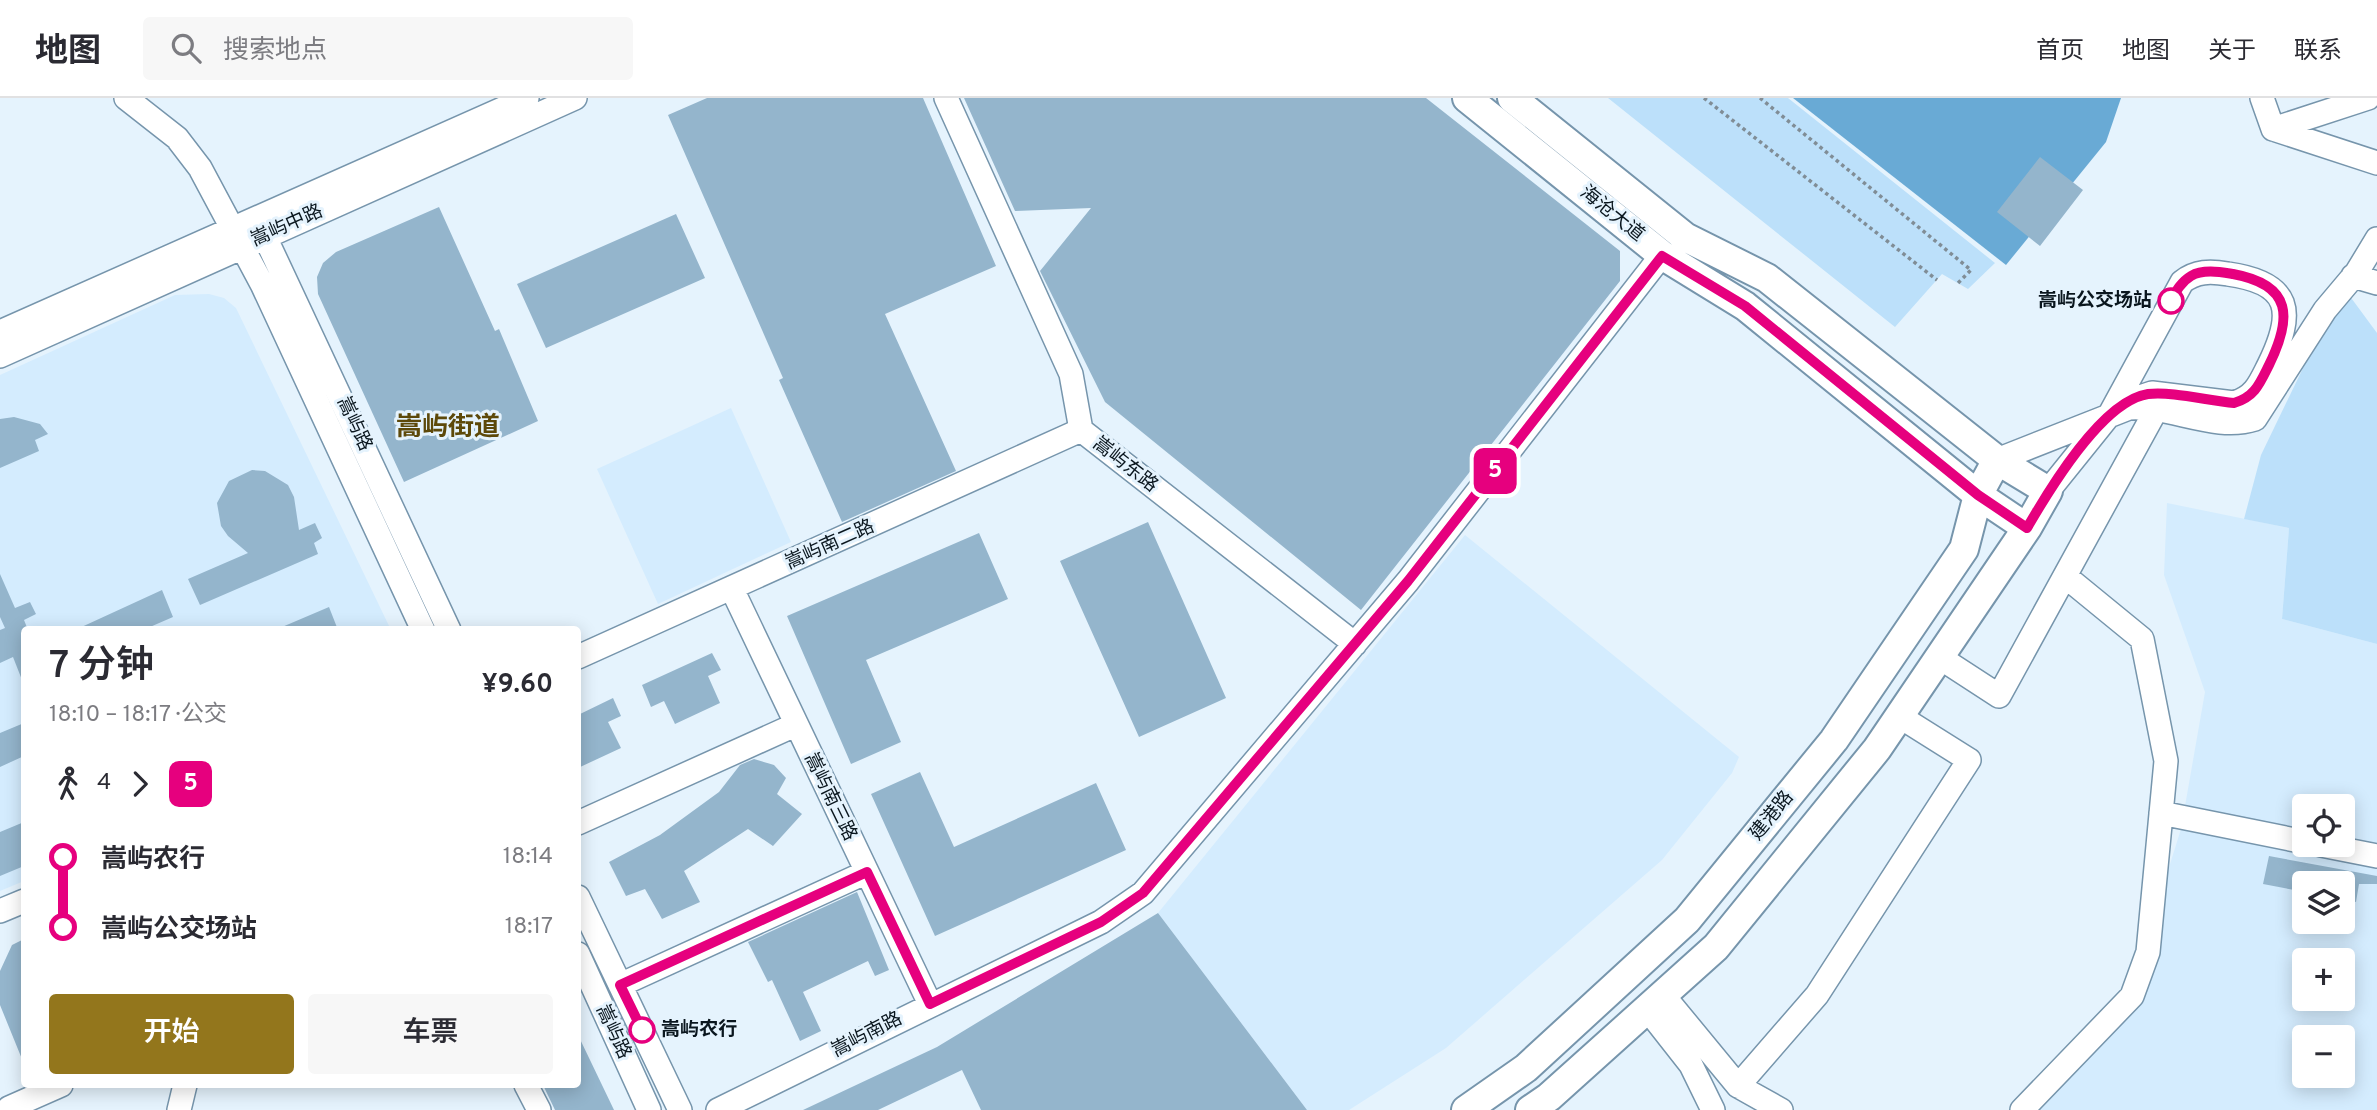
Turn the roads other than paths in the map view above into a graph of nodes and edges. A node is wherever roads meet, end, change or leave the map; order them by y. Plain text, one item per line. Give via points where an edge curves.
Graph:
1 (527, 98) edge
2 (575, 98) edge
3 (946, 98) edge
4 (1467, 98) edge
5 (1511, 98) edge
6 (2262, 98) edge
7 (2368, 98) edge
8 (128, 99) edge
9 (2273, 129) junction
10 (2377, 163) edge
11 (262, 228) junction
12 (237, 238) junction
13 (2377, 239) edge
14 (1662, 256) junction
15 (2353, 276) junction
16 (2377, 282) edge
17 (2284, 326) junction
18 (0, 332) edge
19 (2311, 332) junction
20 (0, 356) edge
21 (2156, 410) junction
22 (2110, 414) junction
23 (1081, 430) junction
24 (1997, 460) junction
25 (2048, 491) junction
26 (1978, 495) junction
27 (2027, 528) junction
28 (2065, 576) junction
29 (732, 589) junction
30 (422, 626) edge
31 (447, 626) edge
32 (1354, 644) junction
33 (581, 656) edge
34 (1939, 657) junction
35 (1899, 716) junction
36 (795, 725) junction
37 (2161, 813) junction
38 (581, 823) edge
39 (2292, 839) edge
40 (2355, 852) edge
41 (2377, 856) edge
42 (867, 872) junction
43 (21, 902) edge
44 (581, 903) edge
45 (0, 911) edge
46 (581, 961) edge
47 (620, 985) junction
48 (1655, 1002) junction
49 (930, 1004) junction
50 (1738, 1086) junction
51 (52, 1088) edge
52 (184, 1088) edge
53 (528, 1088) edge
54 (6, 1103) edge
55 (179, 1110) edge
56 (539, 1110) edge
57 (649, 1110) edge
58 (680, 1110) edge
59 (718, 1110) edge
60 (1466, 1110) edge
61 (1530, 1110) edge
62 (1713, 1110) edge
63 (1781, 1110) edge
64 (2022, 1110) edge

1 - 11 street, 嵩屿中路
2 - 11 street, 嵩屿中路
3 - 23 street, 嵩屿东路 via 1071,374
4 - 14 main road, 海沧大道
5 - 24 main road, 海沧大道 via 1685,237 1767,278
6 - 9 street
7 - 9 street
8 - 12 street, 嵩屿路 via 177,138 201,168
9 - 10 street
11 - 12 street, 嵩屿中路
11 - 31 street, 嵩屿路
12 - 18 street, 嵩屿中路
12 - 20 street, 嵩屿中路
12 - 30 street, 嵩屿路
13 - 15 street
14 - 26 main road, 海沧大道 via 1745,306
14 - 32 street, 嵩屿南路
15 - 16 street
15 - 19 street
17 - 19 street
17 - 22 street via 2282,339 2247,400 2234,403 2152,394
17 - 22 street via 2282,301 2266,283 2215,272 2189,277 2169,303
19 - 21 street via 2255,419 2213,420
21 - 22 street via 2129,408
21 - 28 street
22 - 24 street
22 - 25 street
23 - 29 street, 嵩屿南二路
23 - 32 street, 嵩屿东路
24 - 25 main road, 海沧大道
24 - 26 main road, 建港路
25 - 27 main road, 建港路
26 - 27 main road, 海沧大道
26 - 60 main road, 建港路 via 1964,550 1842,729 1687,920 1526,1069
27 - 34 main road, 建港路
28 - 34 street via 1999,696
28 - 37 street via 2142,639 2166,761
29 - 33 street, 嵩屿南二路
29 - 36 street, 嵩屿南三路
32 - 49 street, 嵩屿南路 via 1143,893 1101,922
34 - 35 main road, 建港路
35 - 48 main road, 建港路 via 1716,947
35 - 50 street via 1969,760 1817,995
36 - 38 street
36 - 42 street, 嵩屿南三路
37 - 39 street
37 - 64 street via 2148,952 2132,996
40 - 41 street
42 - 47 street
42 - 49 street, 嵩屿南三路
43 - 45 street
44 - 47 street, 嵩屿路
46 - 57 street, 嵩屿路
47 - 58 street, 嵩屿路
48 - 50 street
48 - 61 main road, 建港路
48 - 62 street
49 - 59 street, 嵩屿南路
50 - 63 street
51 - 54 street
52 - 55 street
53 - 56 street

